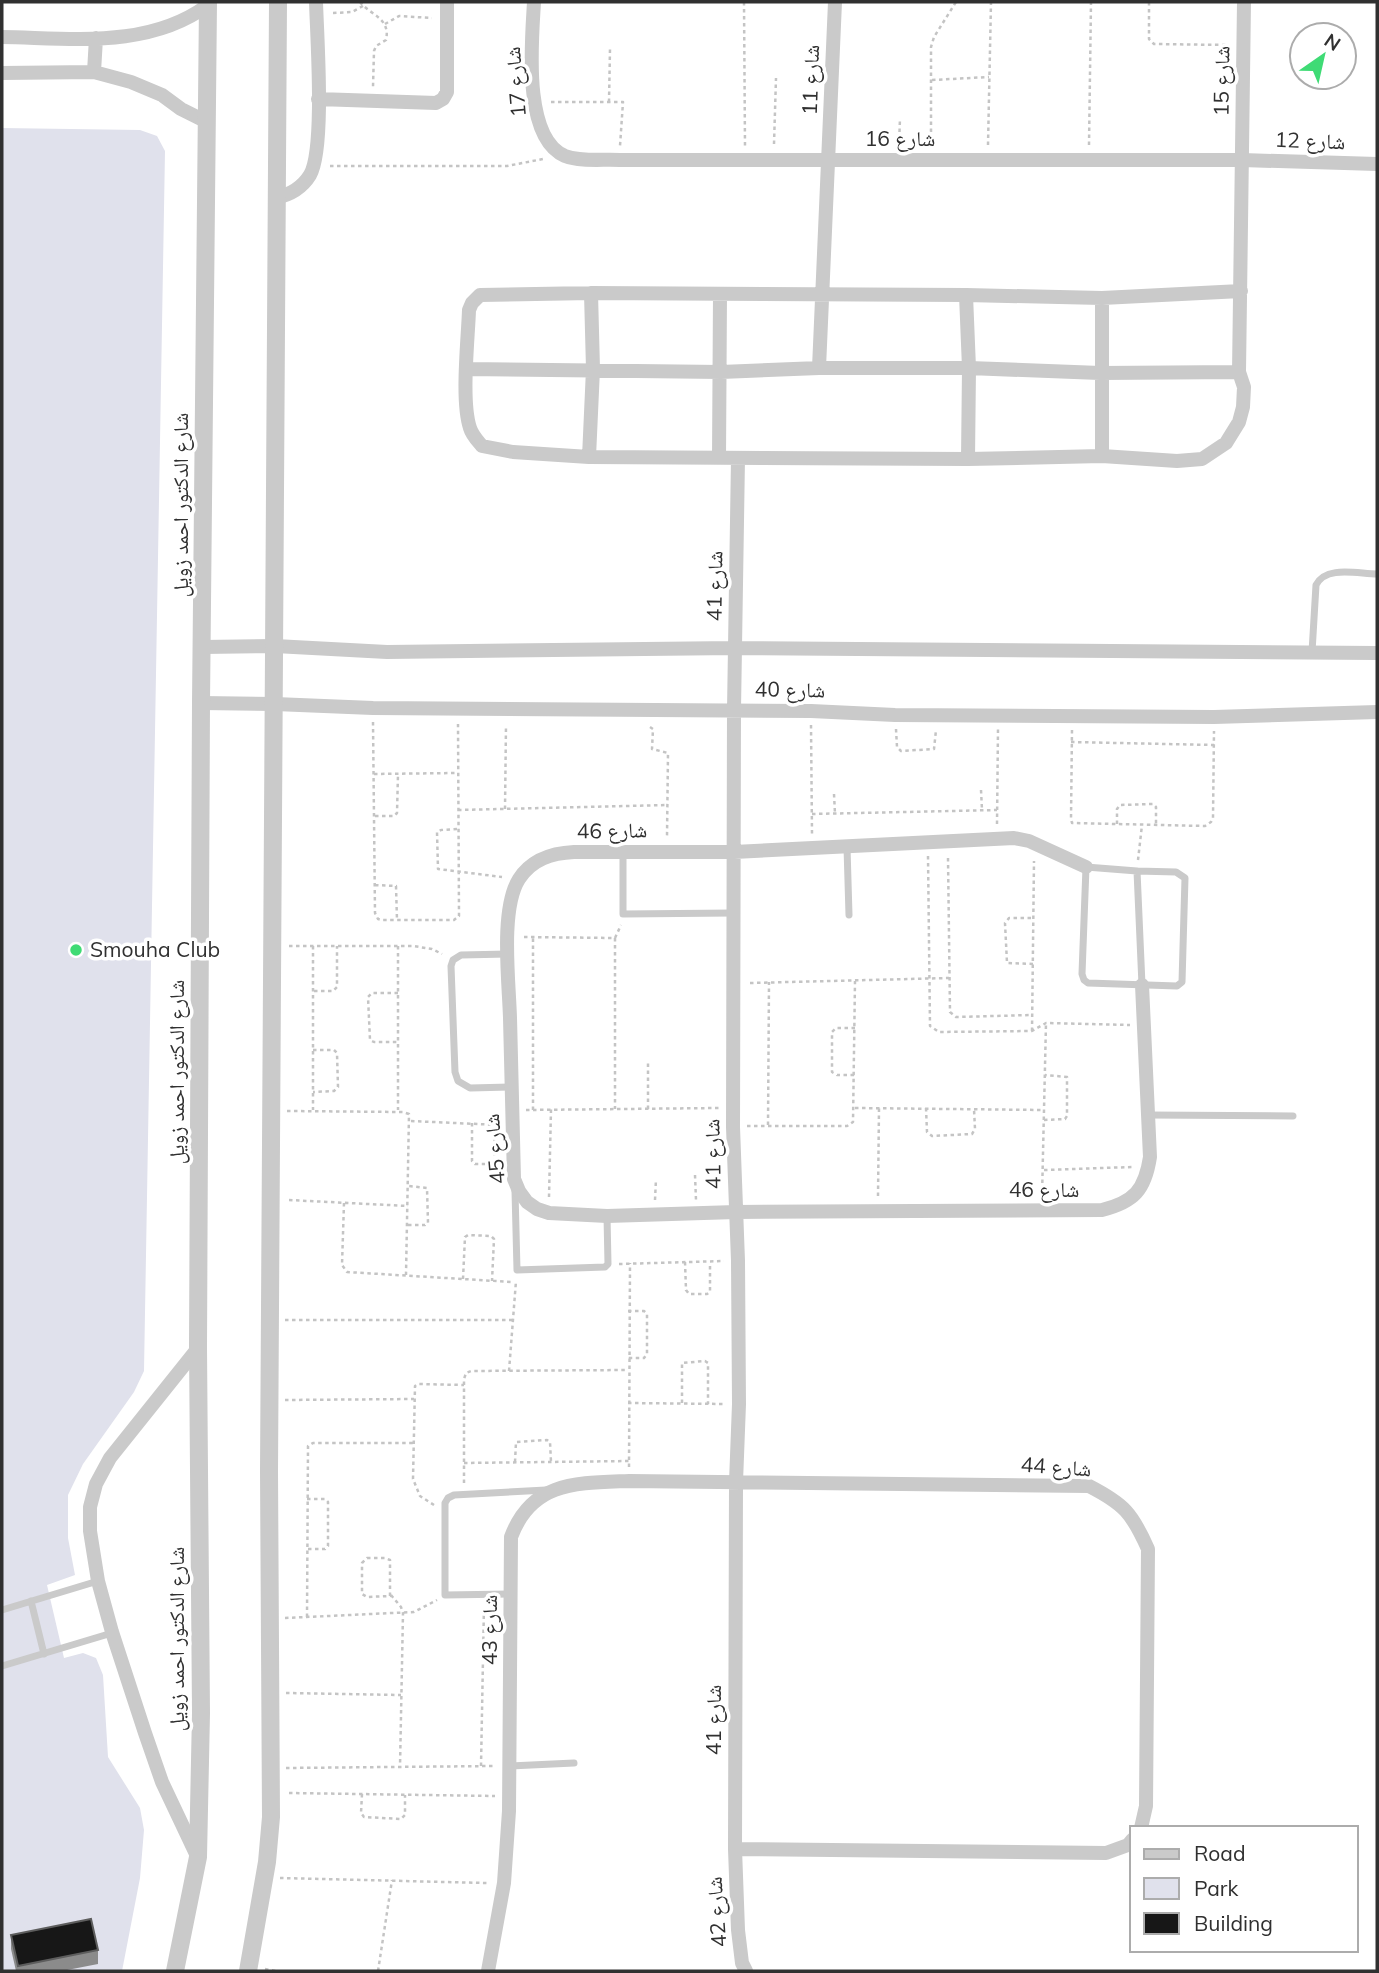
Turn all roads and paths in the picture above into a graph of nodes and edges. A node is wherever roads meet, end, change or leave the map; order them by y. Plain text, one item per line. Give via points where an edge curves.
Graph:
1 (278, 2) edge
2 (360, 2) edge
3 (447, 2) edge
4 (534, 2) edge
5 (744, 2) edge
6 (835, 2) edge
7 (956, 2) edge
8 (991, 2) edge
9 (1091, 2) edge
10 (1149, 2) edge
11 (1244, 2) edge
12 (208, 4) edge
13 (363, 6) junction
14 (316, 7) edge
15 (447, 19) junction
16 (385, 24) junction
17 (2, 37) edge
18 (96, 38) junction
19 (1244, 45) junction
20 (610, 49) dead end
21 (94, 72) junction
22 (2, 73) edge
23 (989, 77) junction
24 (776, 78) dead end
25 (932, 80) junction
26 (318, 99) junction
27 (373, 101) junction
28 (535, 102) junction
29 (609, 102) junction
30 (900, 118) dead end
31 (206, 121) junction
32 (559, 153) junction
33 (620, 160) junction
34 (745, 160) junction
35 (773, 160) junction
36 (828, 160) junction
37 (899, 160) junction
38 (931, 160) junction
39 (988, 160) junction
40 (1088, 160) junction
41 (1242, 160) junction
42 (1377, 164) edge
43 (314, 166) junction
44 (275, 198) junction
45 (1241, 291) junction
46 (591, 293) junction
47 (720, 294) junction
48 (821, 295) junction
49 (966, 295) junction
50 (1102, 298) junction
51 (820, 368) junction
52 (969, 368) junction
53 (466, 369) junction
54 (593, 369) junction
55 (721, 372) junction
56 (1238, 372) junction
57 (1100, 373) junction
58 (1102, 456) junction
59 (589, 457) junction
60 (719, 458) junction
61 (738, 458) junction
62 (968, 459) junction
63 (1377, 574) edge
64 (275, 646) junction
65 (202, 647) junction
66 (735, 648) junction
67 (1312, 652) junction
68 (1377, 653) edge
69 (201, 703) junction
70 (275, 704) junction
71 (373, 708) junction
72 (458, 708) junction
73 (508, 708) junction
74 (734, 710) junction
75 (811, 711) junction
76 (1377, 712) edge
77 (895, 715) junction
78 (934, 715) junction
79 (998, 715) junction
80 (1073, 716) junction
81 (1214, 716) junction
82 (650, 727) dead end
83 (1071, 742) junction
84 (1214, 745) junction
85 (457, 773) junction
86 (374, 774) junction
87 (398, 774) junction
88 (981, 790) dead end
89 (834, 794) dead end
90 (668, 805) junction
91 (505, 809) junction
92 (458, 810) junction
93 (982, 810) junction
94 (997, 810) junction
95 (812, 814) junction
96 (835, 814) junction
97 (375, 816) junction
98 (1117, 824) junction
99 (1142, 825) junction
100 (1156, 825) junction
101 (458, 830) junction
102 (997, 839) junction
103 (948, 841) junction
104 (928, 842) junction
105 (1034, 844) junction
106 (847, 846) junction
107 (812, 848) junction
108 (667, 851) junction
109 (623, 852) junction
110 (734, 852) junction
111 (1086, 867) junction
112 (458, 870) junction
113 (1137, 871) junction
114 (519, 880) junction
115 (375, 885) junction
116 (734, 913) junction
117 (849, 915) dead end
118 (1033, 918) junction
119 (397, 920) junction
120 (508, 936) junction
121 (533, 937) junction
122 (272, 946) junction
123 (313, 946) junction
124 (337, 946) junction
125 (398, 946) junction
126 (508, 954) junction
127 (453, 960) junction
128 (1033, 964) junction
129 (949, 978) junction
130 (930, 979) junction
131 (855, 981) junction
132 (769, 982) junction
133 (734, 983) junction
134 (1142, 985) junction
135 (313, 991) junction
136 (398, 993) junction
137 (1032, 1015) junction
138 (1046, 1023) junction
139 (1144, 1026) junction
140 (855, 1028) junction
141 (1032, 1031) junction
142 (398, 1042) junction
143 (313, 1050) junction
144 (648, 1062) dead end
145 (854, 1075) junction
146 (1045, 1075) junction
147 (512, 1087) junction
148 (313, 1092) junction
149 (733, 1108) junction
150 (854, 1108) junction
151 (879, 1108) junction
152 (926, 1108) junction
153 (551, 1109) junction
154 (615, 1109) junction
155 (648, 1109) junction
156 (974, 1109) junction
157 (512, 1110) junction
158 (533, 1110) junction
159 (1044, 1110) junction
160 (271, 1111) junction
161 (313, 1111) junction
162 (398, 1112) junction
163 (1148, 1115) junction
164 (1293, 1116) dead end
165 (1044, 1120) junction
166 (411, 1121) junction
167 (472, 1123) junction
168 (495, 1125) junction
169 (512, 1125) junction
170 (768, 1125) junction
171 (733, 1127) junction
172 (1149, 1166) junction
173 (1043, 1171) junction
174 (695, 1175) dead end
175 (656, 1179) dead end
176 (514, 1180) junction
177 (409, 1186) junction
178 (271, 1199) junction
179 (344, 1203) junction
180 (408, 1206) junction
181 (877, 1211) junction
182 (1042, 1211) junction
183 (736, 1212) junction
184 (549, 1213) junction
185 (696, 1213) junction
186 (655, 1214) junction
187 (607, 1216) junction
188 (408, 1225) junction
189 (710, 1261) junction
190 (738, 1261) junction
191 (685, 1262) junction
192 (630, 1263) junction
193 (608, 1264) junction
194 (517, 1270) junction
195 (406, 1275) junction
196 (463, 1279) junction
197 (492, 1281) junction
198 (516, 1282) junction
199 (628, 1311) junction
200 (270, 1320) junction
201 (513, 1320) junction
202 (198, 1348) junction
203 (628, 1358) junction
204 (628, 1370) junction
205 (509, 1371) junction
206 (464, 1385) junction
207 (414, 1399) junction
208 (270, 1401) junction
209 (628, 1403) junction
210 (681, 1403) junction
211 (708, 1404) junction
212 (739, 1404) junction
213 (414, 1443) junction
214 (629, 1461) junction
215 (515, 1462) junction
216 (551, 1462) junction
217 (464, 1463) junction
218 (629, 1481) junction
219 (736, 1482) junction
220 (552, 1490) junction
221 (464, 1495) junction
222 (307, 1499) junction
223 (444, 1507) junction
224 (307, 1549) junction
225 (98, 1581) junction
226 (484, 1594) junction
227 (511, 1594) junction
228 (391, 1595) junction
229 (445, 1595) junction
230 (31, 1601) junction
231 (2, 1610) edge
232 (402, 1613) junction
233 (307, 1617) junction
234 (270, 1618) junction
235 (112, 1632) junction
236 (44, 1654) junction
237 (2, 1666) edge
238 (270, 1693) junction
239 (401, 1695) junction
240 (574, 1763) dead end
241 (481, 1766) junction
242 (510, 1766) junction
243 (400, 1767) junction
244 (270, 1768) junction
245 (271, 1793) junction
246 (362, 1794) junction
247 (405, 1795) junction
248 (509, 1796) junction
249 (1141, 1826) edge
250 (1130, 1842) edge
251 (735, 1849) junction
252 (198, 1857) junction
253 (265, 1877) junction
254 (392, 1880) junction
255 (505, 1883) junction
256 (174, 1971) edge
257 (248, 1971) edge
258 (378, 1971) edge
259 (488, 1971) edge
260 (746, 1971) edge

1 - 44 street
2 - 13 path
3 - 15 street
4 - 28 street, شارع 17
5 - 34 path
6 - 36 street, شارع 11
7 - 25 path via 934,37
8 - 23 path
9 - 40 path
10 - 19 path via 1149,39 1154,44
11 - 19 street, شارع 15
12 - 18 street via 193,17 161,30
12 - 31 street, شارع الدكتور احمد زويل
13 - 14 path via 346,13
13 - 16 path
14 - 26 street
15 - 16 path via 399,16
15 - 27 street via 447,92 443,99 436,103
16 - 27 path via 387,36 374,51
17 - 18 street
18 - 21 street
19 - 41 street, شارع 15
20 - 29 path
21 - 22 street
21 - 31 street via 162,95
23 - 25 path
23 - 39 path
24 - 35 path
25 - 38 path
26 - 27 street
26 - 43 street
28 - 29 path
28 - 32 street, شارع 17 via 541,125
29 - 33 path via 623,102
30 - 37 path
31 - 65 street, شارع الدكتور احمد زويل
32 - 33 street, شارع 16
32 - 43 path via 507,166
33 - 34 street, شارع 16
34 - 35 street, شارع 16
35 - 36 street, شارع 16
36 - 37 street, شارع 16
36 - 48 street, شارع 11
37 - 38 street, شارع 16
38 - 39 street, شارع 16
39 - 40 street, شارع 16
40 - 41 street, شارع 16
41 - 42 street, شارع 12
41 - 45 street, شارع 15
43 - 44 street via 295,191
44 - 64 street
45 - 50 street
45 - 56 street, شارع 15
46 - 47 street
46 - 53 street, شارع 15 via 480,295 469,310
46 - 54 street
47 - 48 street
47 - 55 street
48 - 49 street
48 - 51 street, شارع 11
49 - 50 street
49 - 52 street
50 - 57 street
51 - 52 street
51 - 55 street
52 - 57 street
52 - 62 street
53 - 54 street
53 - 59 street, شارع 15 via 470,430 482,446
54 - 55 street
54 - 59 street
55 - 60 street
56 - 57 street
56 - 58 street, شارع 15 via 1244,387 1239,422 1226,443 1202,459
57 - 58 street
58 - 62 street, شارع 15
59 - 60 street, شارع 15
60 - 61 street, شارع 15
61 - 62 street, شارع 15
61 - 66 street, شارع 41
63 - 67 lane via 1328,573 1320,577
64 - 65 street, شارع 40
64 - 66 street, شارع 40 via 387,652
64 - 70 street
65 - 69 street, شارع الدكتور احمد زويل
66 - 67 street, شارع 40
66 - 74 street, شارع 41
67 - 68 street, شارع 40
69 - 70 street, شارع 40
69 - 202 street, شارع الدكتور احمد زويل
70 - 71 street, شارع 40
70 - 122 street
71 - 72 street, شارع 40
71 - 86 path
72 - 73 street, شارع 40
72 - 85 path
73 - 74 street, شارع 40
73 - 91 path
74 - 75 street, شارع 40
74 - 110 street, شارع 41
75 - 77 street, شارع 40
75 - 95 path
76 - 81 street, شارع 40
77 - 78 street, شارع 40
77 - 78 path via 896,746 901,751 935,749
78 - 79 street, شارع 40
79 - 80 street, شارع 40
79 - 94 path
80 - 81 street, شارع 40
80 - 83 path
81 - 84 path
82 - 90 path via 652,749 668,753
83 - 84 path
83 - 98 path via 1071,822
84 - 100 path via 1211,822 1205,826
85 - 87 path
85 - 92 path
86 - 87 path
86 - 97 path
87 - 97 path via 397,813
88 - 93 path
89 - 96 path
90 - 91 path
90 - 108 path
91 - 92 path
92 - 101 path
93 - 94 path
93 - 96 path
94 - 102 path
95 - 96 path
95 - 107 path
97 - 115 path
98 - 99 path
98 - 100 path via 1120,805 1153,804
99 - 100 path
99 - 113 path
101 - 112 path
101 - 112 path via 437,832 437,867
102 - 103 street, شارع 46
102 - 105 street, شارع 46
103 - 104 street, شارع 46
103 - 129 path
104 - 106 street, شارع 46
104 - 130 path
105 - 111 street, شارع 46
105 - 118 path
106 - 107 street, شارع 46
106 - 117 lane
107 - 110 street, شارع 46
108 - 109 street, شارع 46
108 - 110 street, شارع 46
109 - 114 street, شارع 46 via 555,853 535,863
109 - 116 lane via 623,914
110 - 116 street, شارع 41
111 - 113 lane
111 - 134 lane via 1084,980
112 - 114 path
112 - 119 path via 457,919
113 - 134 lane
113 - 134 lane via 1178,872 1186,881 1182,982 1177,986
114 - 120 street, شارع 45 via 512,894
115 - 119 path via 376,917
115 - 119 path via 396,886
116 - 133 street, شارع 41
118 - 128 path
118 - 128 path via 1009,918 1005,923 1007,963
120 - 121 path
120 - 126 street, شارع 45
121 - 154 path via 615,938
121 - 158 path
122 - 123 path
122 - 160 street
123 - 124 path
123 - 135 path
124 - 125 path
124 - 135 path via 336,989
125 - 127 path via 432,949
125 - 136 path
126 - 127 lane
126 - 147 street, شارع 45
127 - 147 lane via 456,1076 470,1088
128 - 137 path
129 - 130 path
129 - 137 path via 954,1016
130 - 131 path
130 - 141 path via 930,1026 936,1032
131 - 132 path
131 - 140 path
132 - 133 path
132 - 170 path
133 - 149 street, شارع 41
134 - 139 street, شارع 46
135 - 143 path
136 - 142 path
136 - 142 path via 368,997 371,1041
137 - 141 path
138 - 139 path
138 - 141 path
138 - 146 path
139 - 163 street, شارع 46
140 - 145 path
140 - 145 path via 832,1030 832,1070
142 - 162 path
143 - 148 path
143 - 148 path via 336,1052 338,1076 337,1090
144 - 155 path
145 - 150 path
146 - 159 path
146 - 165 path via 1067,1077 1067,1116
147 - 157 street, شارع 45
148 - 161 path
149 - 155 path
149 - 171 street, شارع 41
150 - 151 path
150 - 170 path via 854,1119 846,1126
151 - 152 path
151 - 181 path
152 - 156 path
152 - 156 path via 927,1132 932,1136 972,1134
153 - 154 path
153 - 158 path
153 - 184 path
154 - 155 path
156 - 159 path
157 - 158 path
157 - 169 street, شارع 45
159 - 165 path
160 - 161 path
160 - 178 street
161 - 162 path
162 - 166 path via 409,1114
163 - 164 lane
163 - 172 street, شارع 46
165 - 173 path
166 - 167 path
166 - 177 path
167 - 168 path
167 - 168 path via 471,1161 475,1164 494,1164
168 - 169 path
169 - 176 street, شارع 45
170 - 171 path
171 - 183 street, شارع 41
172 - 173 path
172 - 182 street, شارع 46 via 1137,1193 1121,1205 1102,1210
173 - 182 path
174 - 185 path
175 - 186 path
176 - 184 street, شارع 45 via 527,1202
176 - 194 lane
177 - 180 path
177 - 188 path via 428,1188 428,1223
178 - 179 path
178 - 200 street
179 - 180 path
179 - 195 path via 344,1269
180 - 188 path
181 - 182 street, شارع 46
181 - 183 street, شارع 46
183 - 185 street
183 - 190 street, شارع 41
184 - 187 street
185 - 186 street
186 - 187 street
187 - 193 lane
188 - 195 path
189 - 190 path
189 - 191 path
189 - 191 path via 706,1294 687,1293
190 - 212 street, شارع 41
191 - 192 path
192 - 193 path
192 - 199 path
193 - 194 lane via 604,1268
194 - 198 path
195 - 196 path
196 - 197 path
196 - 197 path via 464,1237 491,1236
197 - 198 path
198 - 201 path
199 - 203 path
199 - 203 path via 647,1314 646,1356
200 - 201 path
200 - 208 street
201 - 205 path
202 - 225 street via 110,1458 96,1484 90,1531
202 - 252 street, شارع الدكتور احمد زويل
203 - 204 path
204 - 205 path
204 - 209 path
205 - 206 path via 471,1371 464,1376
206 - 207 path via 418,1384
206 - 217 path
207 - 208 path
207 - 213 path
208 - 234 street
209 - 210 path
209 - 214 path
210 - 211 path
210 - 211 path via 682,1363 705,1361
211 - 212 path
212 - 219 street, شارع 41
213 - 222 path via 310,1444
213 - 223 path via 415,1488 427,1502
214 - 216 path
214 - 218 path
215 - 216 path
215 - 216 path via 516,1442 547,1440
215 - 217 path
217 - 221 path
218 - 219 street, شارع 43
218 - 220 street, شارع 43
219 - 249 street, شارع 44 via 1090,1486 1116,1499 1135,1520 1148,1549 1146,1806
219 - 251 street, شارع 41
220 - 221 lane
220 - 227 street, شارع 43 via 526,1509 511,1537
221 - 223 lane via 448,1498
222 - 224 path
222 - 224 path via 328,1501 328,1545
223 - 229 lane
224 - 233 path
225 - 230 lane
225 - 235 street
226 - 227 lane
226 - 229 lane
226 - 241 path
227 - 242 street, شارع 43
228 - 228 path via 363,1595 365,1559 390,1560
228 - 232 path
229 - 232 path via 414,1612
230 - 231 lane
230 - 236 lane
232 - 233 path
232 - 239 path
233 - 234 path
234 - 238 street
235 - 236 lane
235 - 252 street via 162,1782
236 - 237 lane
238 - 239 path
238 - 244 street
239 - 243 path
240 - 242 lane
241 - 242 path
241 - 243 path
242 - 248 street, شارع 43
243 - 244 path
244 - 245 street
245 - 246 path
245 - 253 street
246 - 247 path
246 - 247 path via 364,1817 401,1819
247 - 248 path
248 - 255 street, شارع 43
250 - 251 street via 1106,1853
251 - 260 street, شارع 42 via 738,1930
252 - 256 street, شارع الدكتور احمد زويل
253 - 254 path
253 - 257 street
254 - 255 path
254 - 258 path
255 - 259 street, شارع 43

